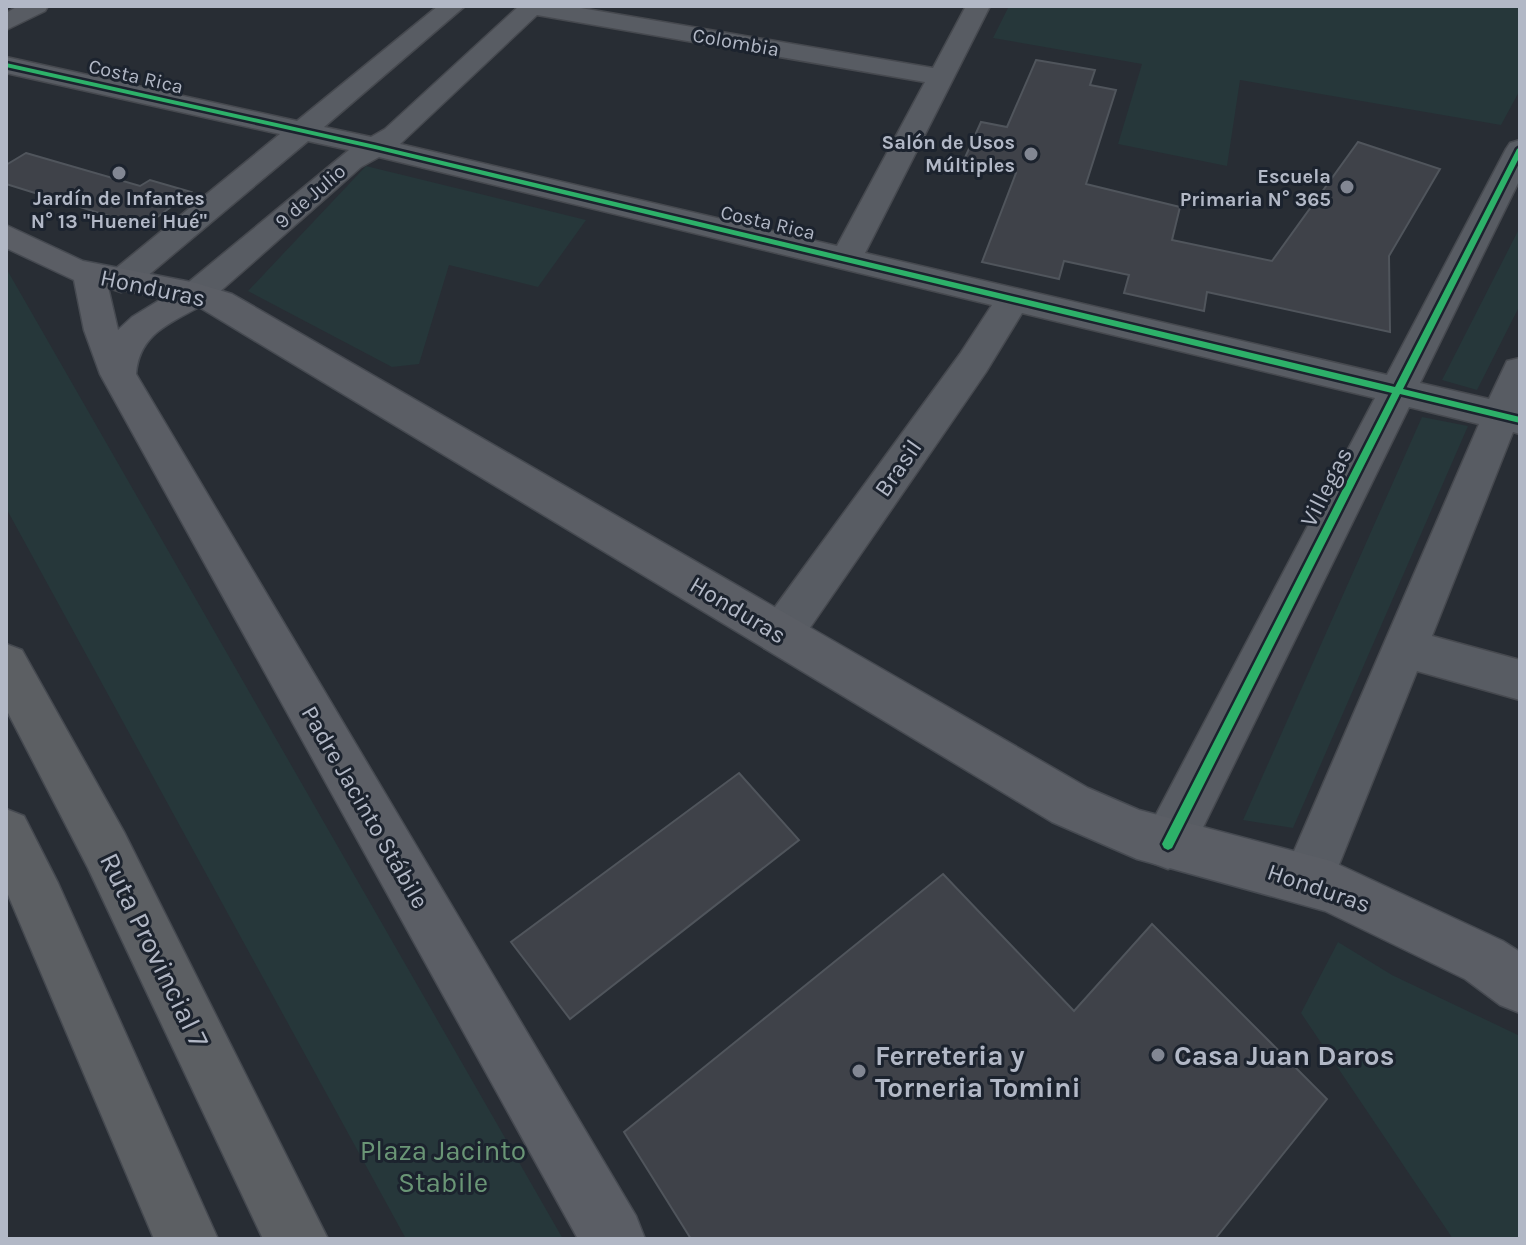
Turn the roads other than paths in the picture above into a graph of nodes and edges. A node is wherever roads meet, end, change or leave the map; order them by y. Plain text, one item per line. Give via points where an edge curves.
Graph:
1 (36, 6) edge
2 (453, 6) edge
3 (532, 6) edge
4 (978, 6) edge
5 (6, 23) edge
6 (6, 65) edge
7 (941, 77) junction
8 (301, 131) junction
9 (375, 147) junction
10 (1520, 149) edge
11 (6, 235) edge
12 (846, 259) junction
13 (105, 277) junction
14 (196, 294) junction
15 (1013, 299) junction
16 (1520, 370) edge
17 (118, 374) junction
18 (1398, 389) junction
19 (1510, 418) edge
20 (780, 635) junction
21 (1405, 648) junction
22 (6, 664) edge
23 (1520, 680) edge
24 (6, 834) edge
25 (1168, 844) junction
26 (1308, 879) junction
27 (1508, 972) edge
28 (186, 1239) edge
29 (296, 1239) edge
30 (613, 1239) edge

1 - 5 street
2 - 8 street
3 - 7 street, Colombia
3 - 9 street, 9 de Julio via 395,135
4 - 7 street
6 - 8 street, Costa Rica
7 - 12 street
8 - 9 street, Costa Rica
8 - 13 street
9 - 12 street, Costa Rica
9 - 14 street, 9 de Julio via 351,161
10 - 18 street, Villegas
11 - 13 main road, Honduras via 60,264
12 - 15 street, Costa Rica
13 - 14 main road, Honduras
13 - 17 main road, Padre Jacinto Stábile via 101,330
14 - 17 main road via 133,334 120,353
14 - 20 main road, Honduras via 230,308
15 - 18 street, Costa Rica
15 - 20 street, Brasil
16 - 19 street
17 - 30 main road, Padre Jacinto Stábile
18 - 19 street, Costa Rica
18 - 25 street, Villegas
19 - 21 street
20 - 25 main road, Honduras via 1046,793
21 - 23 street
21 - 26 street
22 - 29 highway, Ruta Provincial 7 via 106,850
24 - 28 highway
25 - 26 main road, Honduras
26 - 27 main road, Honduras

